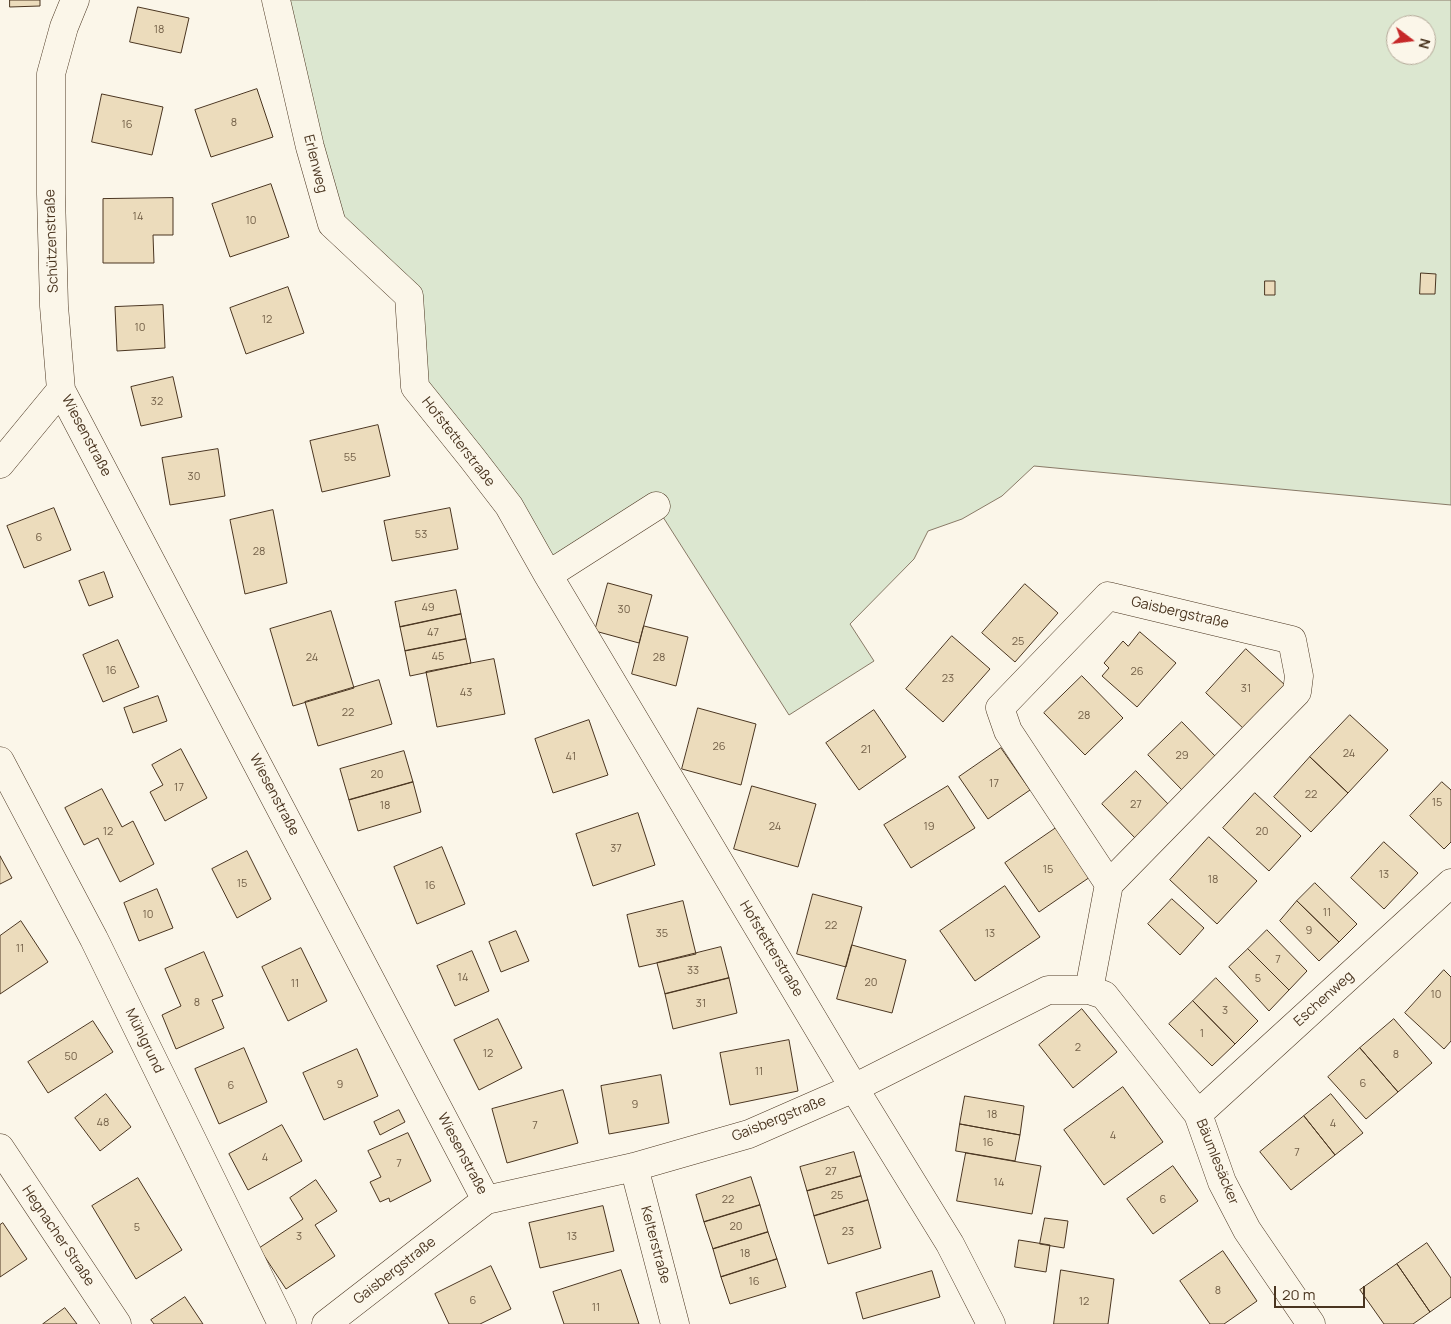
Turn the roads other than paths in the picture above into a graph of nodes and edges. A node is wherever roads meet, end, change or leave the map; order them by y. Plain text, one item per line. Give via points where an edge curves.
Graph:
1 (75, 0) edge
2 (276, 0) edge
3 (410, 296) joint
4 (61, 390) junction
5 (0, 464) edge
6 (656, 506) dead end
7 (548, 575) junction
8 (0, 761) edge
9 (1451, 883) edge
10 (1109, 884) junction
11 (1089, 990) junction
12 (854, 1088) junction
13 (1198, 1114) junction
14 (0, 1148) edge
15 (634, 1167) junction
16 (486, 1200) junction
17 (117, 1324) edge
18 (282, 1324) edge
19 (326, 1324) edge
20 (675, 1324) edge
21 (991, 1324) edge
22 (1311, 1324) edge

1 - 4 street, Schützenstraße via 51,74 54,306
2 - 3 street, Erlenweg via 310,147 332,224
3 - 7 street, Hofstetterstraße via 415,387 509,506
4 - 5 street
4 - 16 street, Wiesenstraße
6 - 7 street
7 - 12 street, Hofstetterstraße
8 - 18 street, Mühlgrund via 94,939
9 - 13 street, Eschenweg
10 - 10 street, Gaisbergstraße via 1008,731 1000,708 1108,596 1292,640 1299,676 1298,692
10 - 11 street
11 - 12 street, Gaisbergstraße via 1048,990
11 - 13 street, Bäumlesäcker via 1104,995
12 - 15 street, Gaisbergstraße via 749,1134
12 - 21 street, Hofstetterstraße via 950,1244
13 - 22 street, Bäumlesäcker via 1222,1182 1247,1230
14 - 17 street, Hegnacher Straße
15 - 16 street, Gaisbergstraße
15 - 20 street, Kelterstraße
16 - 19 street, Gaisbergstraße

